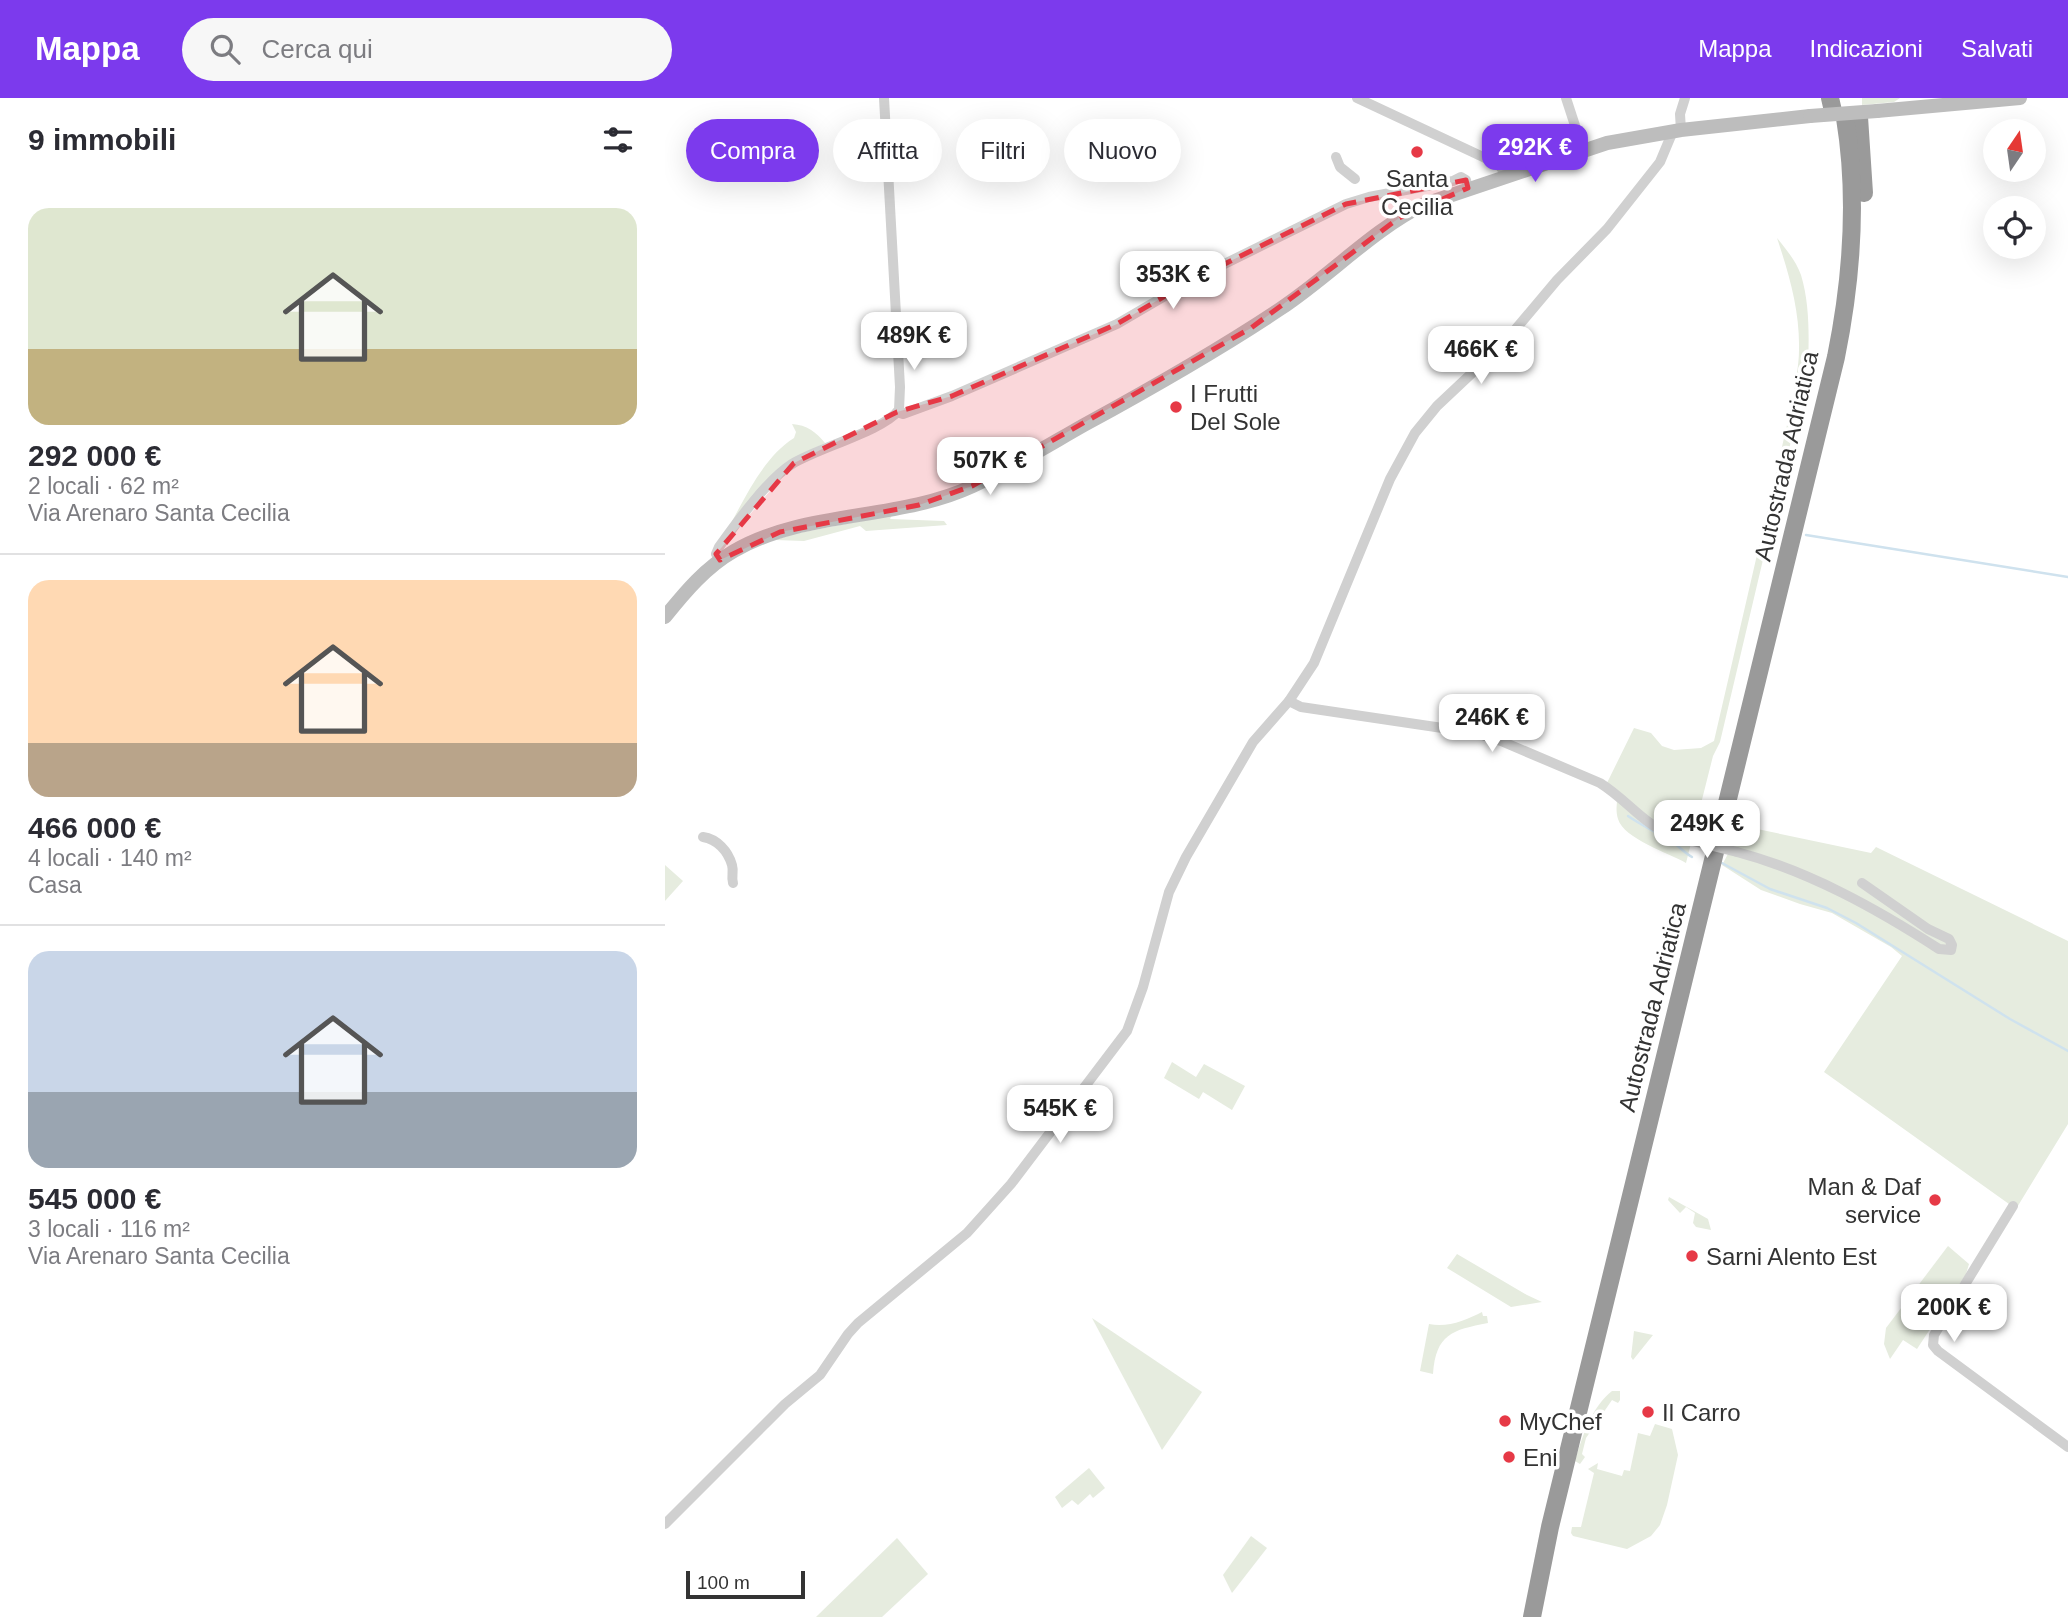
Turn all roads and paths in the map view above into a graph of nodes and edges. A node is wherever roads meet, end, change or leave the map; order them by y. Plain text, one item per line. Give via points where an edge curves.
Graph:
1 (884, 98) edge
2 (1357, 98) edge
3 (1566, 98) edge
4 (1685, 98) edge
5 (2020, 98) edge
6 (1848, 109) edge
7 (1677, 130) junction
8 (1583, 150) junction
9 (1336, 157) dead end
10 (1507, 175) junction
11 (1355, 179) dead end
12 (1468, 188) junction
13 (897, 412) junction
14 (720, 560) junction
15 (665, 617) edge
16 (1289, 701) junction
17 (703, 837) dead end
18 (733, 883) dead end
19 (1862, 883) dead end
20 (2013, 1206) dead end
21 (2068, 1447) edge
22 (665, 1524) edge
23 (1521, 1617) edge
24 (1532, 1617) edge

1 - 13 street via 900,387
2 - 10 street via 1498,164
3 - 8 street
4 - 7 street
5 - 6 street
6 - 7 street, bridge
6 - 23 highway, Autostrada Adriatica via 1840,170 1837,286 1826,353
6 - 24 highway, Autostrada Adriatica via 1852,184 1849,277 1840,338
7 - 8 street
7 - 16 street via 1660,162 1607,229 1504,344 1437,406 1415,433 1390,479 1314,663
8 - 10 street
9 - 11 street
10 - 12 street
12 - 13 street via 1461,177 1346,204 1194,279 1117,324 952,396
12 - 14 street via 1410,211 1282,309 972,486 919,505 768,536
13 - 14 street via 886,422 784,470 719,547 716,554
14 - 15 street
16 - 19 street, bridge via 1301,707 1476,733 1501,741 1600,783 1644,821 1685,839 1790,869 1857,901 1939,949 1951,950 1949,939
16 - 22 street via 1254,742 1185,857 1169,892 1126,1031 1072,1104 967,1233 848,1334 820,1375
17 - 18 street via 718,842 726,854
20 - 21 street via 1934,1335 1933,1345

